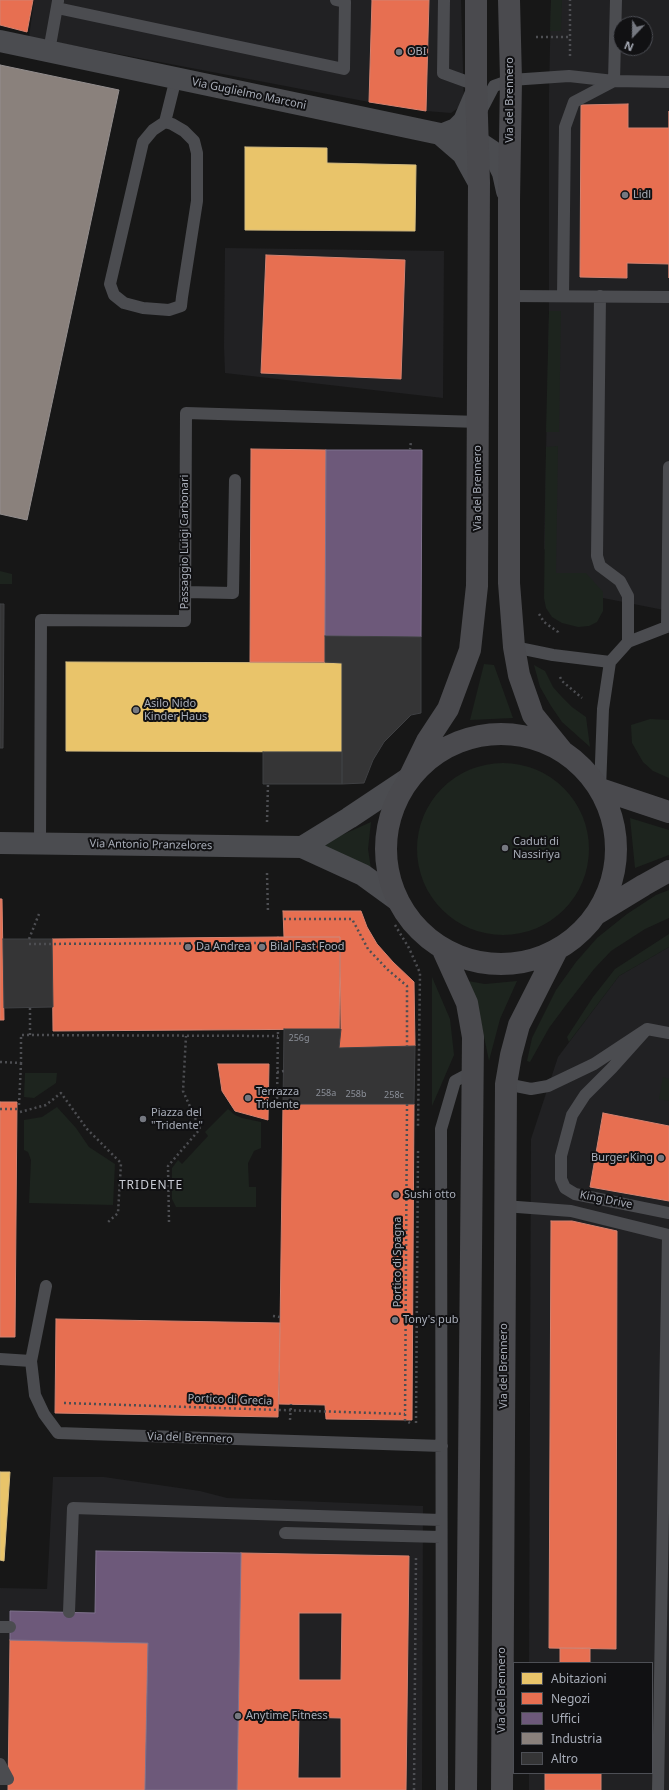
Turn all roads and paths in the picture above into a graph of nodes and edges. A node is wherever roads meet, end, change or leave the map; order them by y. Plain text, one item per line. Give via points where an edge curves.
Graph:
1 (336, 0) edge
2 (444, 0) edge
3 (476, 0) edge
4 (509, 0) edge
5 (570, 0) edge
6 (616, 0) edge
7 (58, 4) edge
8 (536, 37) dead end
9 (570, 37) junction
10 (0, 41) edge
11 (50, 51) junction
12 (569, 76) junction
13 (176, 78) junction
14 (511, 80) junction
15 (614, 81) junction
16 (669, 82) edge
17 (476, 89) junction
18 (477, 119) junction
19 (165, 122) junction
20 (441, 135) junction
21 (478, 142) junction
22 (479, 183) junction
23 (509, 200) junction
24 (509, 296) junction
25 (563, 296) junction
26 (600, 296) junction
27 (669, 297) edge
28 (479, 422) junction
29 (669, 467) edge
30 (235, 480) dead end
31 (185, 592) junction
32 (668, 626) edge
33 (628, 642) junction
34 (514, 647) junction
35 (610, 662) junction
36 (558, 675) dead end
37 (586, 701) dead end
38 (563, 752) junction
39 (409, 778) junction
40 (268, 784) dead end
41 (600, 789) junction
42 (669, 812) edge
43 (267, 824) dead end
44 (0, 843) edge
45 (40, 843) junction
46 (302, 846) junction
47 (267, 868) dead end
48 (669, 871) edge
49 (396, 899) junction
50 (268, 913) dead end
51 (598, 913) junction
52 (40, 914) dead end
53 (284, 919) dead end
54 (393, 922) dead end
55 (29, 939) dead end
56 (278, 943) dead end
57 (29, 944) dead end
58 (443, 950) junction
59 (556, 952) junction
60 (30, 1008) dead end
61 (278, 1029) dead end
62 (647, 1029) junction
63 (669, 1033) edge
64 (30, 1035) junction
65 (186, 1036) junction
66 (278, 1036) junction
67 (407, 1046) dead end
68 (0, 1062) edge
69 (21, 1063) junction
70 (415, 1070) dead end
71 (419, 1070) junction
72 (284, 1071) dead end
73 (277, 1072) junction
74 (472, 1072) junction
75 (506, 1084) junction
76 (277, 1104) dead end
77 (407, 1104) dead end
78 (19, 1105) dead end
79 (0, 1109) edge
80 (418, 1132) dead end
81 (418, 1148) dead end
82 (504, 1206) junction
83 (669, 1213) edge
84 (168, 1222) dead end
85 (107, 1223) dead end
86 (669, 1234) edge
87 (46, 1286) dead end
88 (273, 1316) dead end
89 (280, 1317) dead end
90 (0, 1359) edge
91 (31, 1361) junction
92 (63, 1403) dead end
93 (405, 1414) junction
94 (405, 1420) dead end
95 (416, 1426) dead end
96 (442, 1446) junction
97 (442, 1520) junction
98 (285, 1533) dead end
99 (441, 1537) junction
100 (416, 1549) dead end
101 (70, 1612) dead end
102 (508, 1681) edge
103 (656, 1684) edge
104 (0, 1764) edge
105 (0, 1779) edge
106 (414, 1790) edge
107 (442, 1790) edge
108 (466, 1790) edge
109 (502, 1790) edge
110 (658, 1790) edge

1 - 7 lane via 345,2 344,69
2 - 17 lane via 443,72
3 - 17 main road, Via del Brennero
4 - 14 main road, Via del Brennero
5 - 9 path
6 - 15 lane
7 - 11 lane
8 - 9 path
9 - 12 path
10 - 11 street, Via Guglielmo Marconi
11 - 13 street, Via Guglielmo Marconi
12 - 14 lane
12 - 15 lane
13 - 19 lane
13 - 20 street, Via Guglielmo Marconi
14 - 18 lane via 494,86
14 - 23 main road, Via del Brennero
15 - 16 lane
15 - 25 lane via 574,102 565,127
17 - 18 main road, Via del Brennero
17 - 20 street via 464,121 456,129
18 - 21 main road, Via del Brennero
19 - 19 lane via 153,130 143,142 110,284 114,295 124,303 143,308 169,310 180,306 182,296 197,201 197,153 194,141 184,131
20 - 21 street, Via del Brennero
20 - 22 street, Via del Brennero via 463,154
21 - 22 main road, Via del Brennero
21 - 23 street, Via del Brennero via 493,152 504,173
22 - 28 main road, Via del Brennero
23 - 24 main road, Via del Brennero
24 - 25 lane
24 - 34 main road, Via del Brennero via 509,583
25 - 26 lane
26 - 27 lane
26 - 33 lane via 597,556 600,566 620,581 628,596
28 - 31 lane, Passaggio Luigi Carbonari via 186,413
28 - 39 main road, Via del Brennero via 477,586 470,650 448,709 427,741
29 - 32 lane
30 - 31 lane via 233,593
31 - 45 lane, Passaggio Luigi Carbonari via 185,621 41,620
32 - 33 lane
33 - 35 lane
34 - 35 lane
34 - 38 main road, Via del Brennero via 519,675 533,715
35 - 41 lane via 603,709
36 - 37 path via 562,682
38 - 39 main road via 536,739 506,734 485,735 459,742 433,756
38 - 41 main road via 580,765
39 - 46 street
39 - 49 main road via 388,821 385,847 388,874
40 - 43 path
41 - 42 main road
41 - 51 main road via 615,830 617,858 611,887
44 - 45 street, Via Antonio Pranzelores
45 - 46 street, Via Antonio Pranzelores
46 - 49 street, Via Antonio Pranzelores via 363,875
47 - 50 path
48 - 51 main road
49 - 58 main road via 416,928
51 - 59 main road via 578,936
52 - 55 path
53 - 67 path via 352,918 368,949 407,986
54 - 71 path via 420,972
56 - 57 path
58 - 59 main road via 470,961 498,965 526,962
58 - 74 main road via 467,1004 473,1037
59 - 75 main road, Via del Brennero via 519,1025
60 - 64 path
61 - 66 path
62 - 63 lane
62 - 75 lane via 594,1064 548,1086 531,1089
62 - 83 lane, King Drive via 585,1095 572,1115 561,1156 561,1179 565,1188 575,1194
64 - 65 path
64 - 69 path via 21,1035
65 - 66 path
65 - 84 path via 183,1092 200,1129 168,1166
66 - 73 path
68 - 69 path
69 - 78 path
70 - 71 path
71 - 80 path
72 - 73 path
73 - 76 path
74 - 96 lane via 455,1081 441,1129
74 - 108 main road
75 - 82 main road, Via del Brennero
77 - 93 path, Portico di Spagna
79 - 85 path via 20,1111 46,1105 61,1093 87,1129 121,1163 118,1213
81 - 95 path
82 - 86 lane via 571,1211
82 - 102 main road, Via del Brennero
86 - 103 lane
87 - 91 lane
88 - 89 path
90 - 91 lane
91 - 96 lane, Via del Brennero via 35,1395 44,1414 58,1433
92 - 93 path, Portico di Grecia
93 - 94 path, Portico di Spagna
96 - 97 lane
97 - 99 lane
97 - 101 lane via 72,1508
98 - 99 lane
99 - 107 lane
100 - 106 path
102 - 109 main road, Via del Brennero
103 - 110 lane
104 - 105 lane via 8,1780

